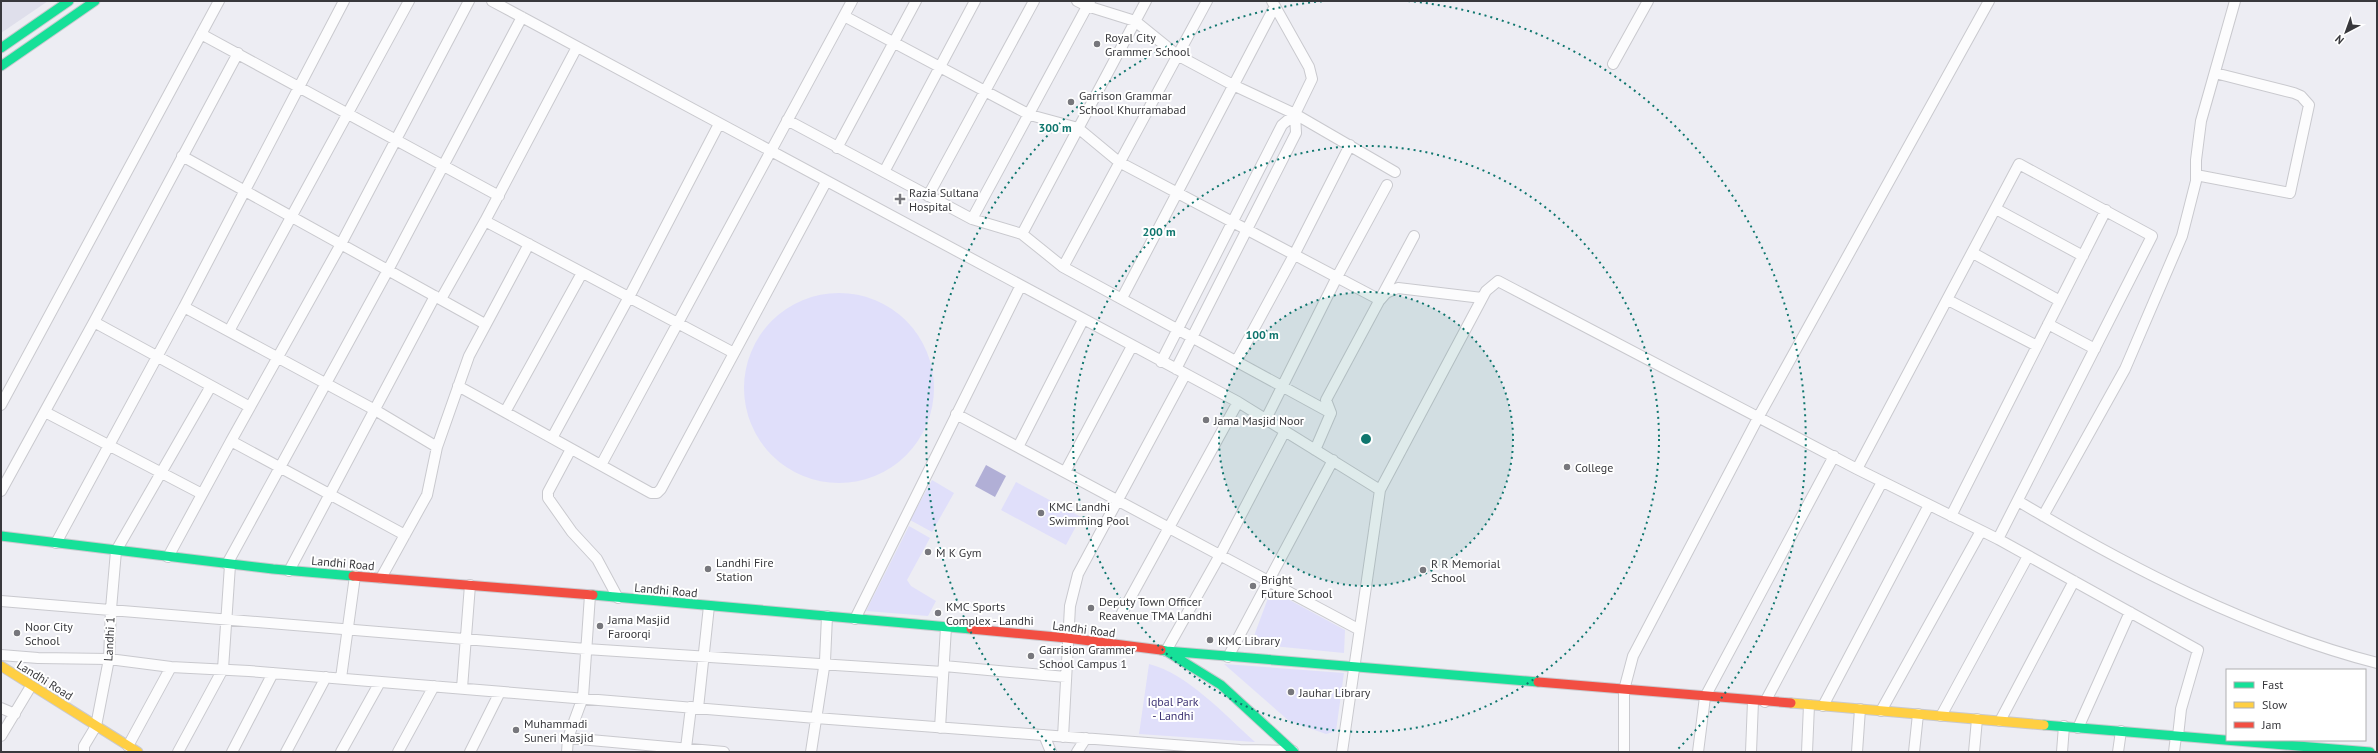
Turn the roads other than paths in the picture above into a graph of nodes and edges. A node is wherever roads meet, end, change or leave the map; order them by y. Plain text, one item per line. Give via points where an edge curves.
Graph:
1 (69, 1) edge
2 (95, 1) edge
3 (219, 1) edge
4 (344, 1) edge
5 (409, 1) edge
6 (469, 1) edge
7 (492, 1) edge
8 (852, 1) edge
9 (916, 1) edge
10 (975, 1) edge
11 (1034, 1) edge
12 (1077, 1) edge
13 (1146, 1) edge
14 (1207, 1) edge
15 (1648, 1) edge
16 (1989, 1) edge
17 (2235, 1) edge
18 (1274, 3) edge
19 (1089, 4) edge
20 (844, 16) junction
21 (522, 17) junction
22 (1135, 21) junction
23 (201, 34) junction
24 (893, 42) junction
25 (577, 47) junction
26 (1, 48) edge
27 (238, 53) junction
28 (1177, 55) junction
29 (1613, 64) dead end
30 (1, 66) edge
31 (940, 67) junction
32 (2215, 73) junction
33 (1234, 85) junction
34 (299, 87) junction
35 (987, 92) junction
36 (1295, 114) junction
37 (349, 115) junction
38 (1030, 115) junction
39 (787, 120) junction
40 (719, 124) junction
41 (1078, 128) junction
42 (396, 140) junction
43 (1350, 145) junction
44 (837, 148) junction
45 (769, 151) junction
46 (182, 156) junction
47 (1119, 162) junction
48 (444, 166) junction
49 (884, 172) junction
50 (1395, 172) dead end
51 (2196, 175) junction
52 (826, 182) junction
53 (1387, 185) dead end
54 (244, 191) junction
55 (1177, 193) junction
56 (499, 196) junction
57 (928, 196) junction
58 (1996, 209) junction
59 (2106, 210) junction
60 (292, 218) junction
61 (972, 219) junction
62 (485, 221) junction
63 (1231, 223) junction
64 (1247, 231) junction
65 (1022, 234) junction
66 (1414, 236) dead end
67 (340, 244) junction
68 (529, 244) junction
69 (1973, 253) junction
70 (1294, 255) junction
71 (2083, 256) junction
72 (1063, 267) junction
73 (388, 270) junction
74 (582, 273) junction
75 (1337, 277) junction
76 (1020, 287) junction
77 (629, 297) junction
78 (438, 298) junction
79 (1122, 298) junction
80 (1482, 298) junction
81 (1380, 300) junction
82 (1948, 300) junction
83 (2060, 301) junction
84 (184, 307) junction
85 (1083, 320) junction
86 (94, 322) junction
87 (485, 324) junction
88 (677, 324) junction
89 (2048, 324) junction
90 (1178, 328) junction
91 (229, 331) junction
92 (1193, 336) junction
93 (1132, 346) junction
94 (2037, 346) junction
95 (2095, 349) junction
96 (734, 353) junction
97 (156, 356) junction
98 (277, 357) junction
99 (1237, 360) junction
100 (1161, 362) junction
101 (1176, 369) junction
102 (1185, 374) junction
103 (325, 384) junction
104 (1281, 384) junction
105 (211, 386) junction
106 (458, 386) junction
107 (1238, 402) junction
108 (1, 405) edge
109 (250, 407) junction
110 (375, 410) junction
111 (45, 412) junction
112 (505, 412) junction
113 (1331, 413) junction
114 (956, 414) junction
115 (1759, 416) junction
116 (1266, 419) junction
117 (1285, 431) junction
118 (552, 438) junction
119 (231, 441) junction
120 (108, 445) junction
121 (437, 447) junction
122 (1018, 447) junction
123 (571, 448) junction
124 (1315, 450) junction
125 (1834, 456) junction
126 (1333, 460) junction
127 (601, 465) junction
128 (280, 467) junction
129 (1857, 469) junction
130 (1065, 472) junction
131 (161, 473) junction
132 (1882, 482) junction
133 (1380, 490) junction
134 (1, 491) edge
135 (202, 494) junction
136 (330, 494) junction
137 (1118, 501) junction
138 (2018, 501) junction
139 (1929, 505) junction
140 (1951, 516) junction
141 (2043, 516) junction
142 (1169, 528) junction
143 (1981, 531) junction
144 (404, 535) junction
145 (1, 536) edge
146 (1998, 539) junction
147 (56, 543) junction
148 (116, 551) junction
149 (1220, 556) junction
150 (2028, 556) junction
151 (168, 557) junction
152 (228, 564) junction
153 (289, 571) junction
154 (355, 576) junction
155 (381, 578) junction
156 (1269, 579) junction
157 (2074, 581) junction
158 (470, 585) junction
159 (590, 595) junction
160 (618, 598) junction
161 (1, 601) edge
162 (709, 606) junction
163 (110, 609) junction
164 (1122, 612) dead end
165 (2130, 612) junction
166 (827, 616) junction
167 (226, 619) junction
168 (854, 619) junction
169 (946, 627) junction
170 (1358, 628) junction
171 (348, 629) junction
172 (1067, 638) junction
173 (466, 639) junction
174 (586, 649) junction
175 (1166, 651) junction
176 (1, 655) edge
177 (704, 656) junction
178 (1228, 657) junction
179 (109, 659) junction
180 (2377, 663) edge
181 (824, 664) junction
182 (1, 666) edge
183 (171, 667) junction
184 (1353, 667) junction
185 (223, 669) junction
186 (944, 669) junction
187 (273, 673) junction
188 (326, 677) junction
189 (1066, 677) junction
190 (341, 678) junction
191 (380, 682) junction
192 (31, 686) junction
193 (434, 686) junction
194 (462, 688) junction
195 (1624, 690) junction
196 (500, 692) junction
197 (1705, 696) junction
198 (582, 698) junction
199 (1753, 700) junction
200 (1765, 702) junction
201 (1809, 705) junction
202 (1823, 706) junction
203 (1, 708) edge
204 (695, 708) junction
205 (1860, 709) junction
206 (1881, 711) junction
207 (14, 714) junction
208 (1918, 714) junction
209 (1941, 716) junction
210 (816, 718) junction
211 (1977, 719) junction
212 (2000, 721) junction
213 (96, 726) junction
214 (2064, 726) junction
215 (940, 728) junction
216 (2078, 728) junction
217 (2121, 731) junction
218 (1044, 735) junction
219 (1, 736) edge
220 (2177, 736) junction
221 (1063, 737) junction
222 (568, 738) junction
223 (1086, 738) junction
224 (2226, 740) edge
225 (2237, 741) edge
226 (128, 746) junction
227 (618, 747) edge
228 (686, 748) junction
229 (658, 749) edge
230 (698, 750) edge
231 (1293, 751) edge
232 (84, 752) edge
233 (138, 752) edge
234 (178, 752) edge
235 (232, 752) edge
236 (286, 752) edge
237 (341, 752) edge
238 (398, 752) edge
239 (470, 752) edge
240 (567, 752) edge
241 (724, 752) edge
242 (811, 752) edge
243 (1052, 752) edge
244 (1077, 752) edge
245 (1342, 752) edge
246 (1624, 752) edge
247 (1698, 752) edge
248 (1751, 752) edge
249 (1807, 752) edge
250 (1857, 752) edge
251 (1914, 752) edge
252 (1974, 752) edge
253 (2062, 752) edge
254 (2118, 752) edge
255 (2174, 752) edge
256 (2369, 752) edge

1 - 26 main road
2 - 30 main road
3 - 23 street
4 - 34 street
5 - 37 street
6 - 42 street
7 - 21 street
8 - 20 street
9 - 24 street
10 - 31 street
11 - 35 street
12 - 19 street
13 - 22 street
14 - 28 street
15 - 29 street
16 - 115 street
17 - 32 street
18 - 33 street
18 - 36 street via 1312,74
19 - 22 street
19 - 38 street
20 - 24 street
20 - 39 street
21 - 25 street
21 - 48 street
22 - 28 street
22 - 41 street
23 - 27 street
23 - 108 street
24 - 31 street
24 - 44 street
25 - 40 street
25 - 56 street
27 - 34 street
27 - 46 street
28 - 33 street
28 - 47 street
31 - 35 street
31 - 49 street
32 - 51 street via 2201,121
32 - 51 street via 2294,93 2302,96 2309,105 2290,193
33 - 36 street
33 - 55 street
34 - 37 street
34 - 54 street
35 - 38 street
35 - 57 street
36 - 43 street
36 - 63 street via 1282,125
36 - 64 street via 1296,133
37 - 42 street
37 - 60 street
38 - 41 street
38 - 61 street
39 - 44 street
39 - 45 street
40 - 45 street
40 - 77 street
41 - 47 street
41 - 65 street
42 - 48 street
42 - 67 street
43 - 50 street
43 - 70 street
44 - 49 street
45 - 52 street
45 - 88 street
46 - 54 street
46 - 86 street
47 - 55 street
47 - 72 street
48 - 56 street
48 - 73 street
49 - 57 street
51 - 141 street via 2192,202 2182,236 2125,369
52 - 76 street
52 - 96 street
53 - 75 street
54 - 60 street
54 - 84 street
55 - 63 street
55 - 79 street
56 - 62 street
57 - 61 street
58 - 59 street via 2019,164
58 - 69 street
58 - 71 street
59 - 71 street
59 - 95 street via 2152,236
60 - 67 street
60 - 91 street
61 - 65 street
62 - 68 street
62 - 78 street
63 - 64 street
63 - 90 street
64 - 70 street
64 - 92 street
65 - 72 street
66 - 81 street
67 - 73 street
67 - 98 street
68 - 74 street
68 - 87 street
69 - 82 street
69 - 83 street
70 - 75 street
70 - 99 street
71 - 83 street
72 - 79 street
73 - 78 street
73 - 103 street
74 - 77 street
74 - 112 street
75 - 81 street
75 - 104 street
76 - 85 street
76 - 114 street
77 - 88 street
77 - 118 street
78 - 87 street
78 - 110 street
79 - 90 street
80 - 81 street via 1398,288
80 - 115 street via 1498,281
80 - 133 street
81 - 113 street via 1326,400
82 - 94 street
82 - 129 street
83 - 89 street
84 - 91 street
84 - 97 street
85 - 93 street
85 - 122 street
86 - 97 street
86 - 111 street
87 - 106 street
88 - 96 street
88 - 127 street
89 - 94 street
89 - 95 street
90 - 92 street
90 - 100 street
91 - 98 street
92 - 99 street
92 - 101 street
93 - 100 street
93 - 130 street
94 - 140 street
95 - 138 street
96 - 127 street via 657,493 651,494
97 - 105 street
97 - 120 street
98 - 103 street
98 - 109 street
99 - 104 street
100 - 101 street
101 - 102 street
102 - 107 street
102 - 137 street
103 - 110 street
103 - 128 street
104 - 113 street
104 - 116 street
105 - 109 street
105 - 131 street
106 - 112 street
106 - 121 street
107 - 116 street
107 - 142 street
109 - 119 street
110 - 121 street
110 - 136 street
111 - 120 street
111 - 134 street
112 - 118 street
113 - 124 street
114 - 122 street
114 - 168 street
115 - 125 street
115 - 195 street via 1633,656
116 - 117 street
117 - 124 street
117 - 149 street
118 - 123 street
119 - 128 street
119 - 135 street
120 - 131 street
120 - 147 street
121 - 144 street via 427,495
122 - 130 street
123 - 127 street
123 - 160 street via 548,492 548,498 572,532 597,559
124 - 126 street
125 - 129 street
125 - 197 street
126 - 133 street
126 - 156 street
128 - 136 street
128 - 152 street
129 - 132 street
130 - 137 street
131 - 135 street
131 - 148 street
132 - 139 street
132 - 200 street
133 - 170 street
135 - 151 street
136 - 144 street
136 - 153 street
137 - 142 street
137 - 172 street via 1078,574 1070,606
138 - 141 street
138 - 146 street
139 - 140 street
139 - 202 street
140 - 143 street
141 - 180 street via 2157,580 2317,647
142 - 149 street
142 - 164 street
143 - 146 street
143 - 206 street
144 - 155 street
145 - 147 main road, Landhi Road
146 - 150 street
147 - 148 main road, Landhi Road
148 - 151 main road, Landhi Road
148 - 163 street, Landhi 1
149 - 156 street
149 - 175 street
150 - 157 street
150 - 209 street
151 - 152 main road, Landhi Road
152 - 153 main road, Landhi Road
152 - 167 street
153 - 154 main road, Landhi Road
154 - 155 main road, Landhi Road
154 - 171 street
155 - 158 main road, Landhi Road
156 - 170 street
156 - 178 street
157 - 165 street
157 - 212 street
158 - 159 main road, Landhi Road
158 - 173 street
159 - 160 main road, Landhi Road
159 - 174 street
160 - 162 main road, Landhi Road
161 - 163 street
162 - 166 main road, Landhi Road
162 - 177 street
163 - 167 street
163 - 179 street, Landhi 1
165 - 216 street
165 - 220 street via 2198,650 2181,709
166 - 168 main road, Landhi Road
166 - 181 street
167 - 171 street
167 - 185 street
168 - 169 main road, Landhi Road
169 - 172 main road, Landhi Road
169 - 186 street
170 - 184 street
171 - 173 street
171 - 190 street
172 - 175 main road, Landhi Road
172 - 189 street
173 - 174 street
173 - 194 street
174 - 177 street
174 - 198 street
175 - 178 main road
175 - 231 main road, Landhi Road via 1221,685
176 - 179 street
177 - 181 street
177 - 204 street
178 - 184 main road
179 - 183 street
179 - 213 street, Landhi 1
181 - 186 street
181 - 210 street
182 - 192 main road, Landhi Road
183 - 185 street
183 - 226 street
184 - 195 main road
184 - 245 street
185 - 187 street
185 - 234 street
186 - 189 street
186 - 215 street
187 - 188 street
187 - 235 street
188 - 190 street
188 - 236 street
189 - 221 street
190 - 191 street
191 - 193 street
191 - 237 street
192 - 207 street
192 - 213 main road, Landhi Road
193 - 194 street
193 - 238 street
194 - 196 street
195 - 197 main road
195 - 246 street
196 - 198 street
196 - 239 street
197 - 199 main road
197 - 247 street
198 - 204 street
198 - 222 street
199 - 200 main road
199 - 248 street
200 - 201 main road
201 - 202 main road
201 - 249 street
202 - 205 main road
203 - 207 street
204 - 210 street
204 - 228 street
205 - 206 main road
205 - 250 street
206 - 208 main road
207 - 219 street
208 - 209 main road
208 - 251 street
209 - 211 main road
210 - 215 street
210 - 242 street
211 - 212 main road
211 - 252 street
212 - 214 main road
213 - 226 main road, Landhi Road
213 - 232 street, Landhi 1 via 84,746
214 - 216 main road
214 - 253 street
215 - 218 street
216 - 217 main road
217 - 220 main road
217 - 254 street
218 - 221 street
218 - 243 street
220 - 224 main road
220 - 255 street
221 - 223 street
222 - 227 street
222 - 240 street
223 - 231 street via 1240,750
223 - 244 street
225 - 256 main road
226 - 233 main road, Landhi Road
227 - 229 street
228 - 229 street
228 - 230 street
230 - 241 street

